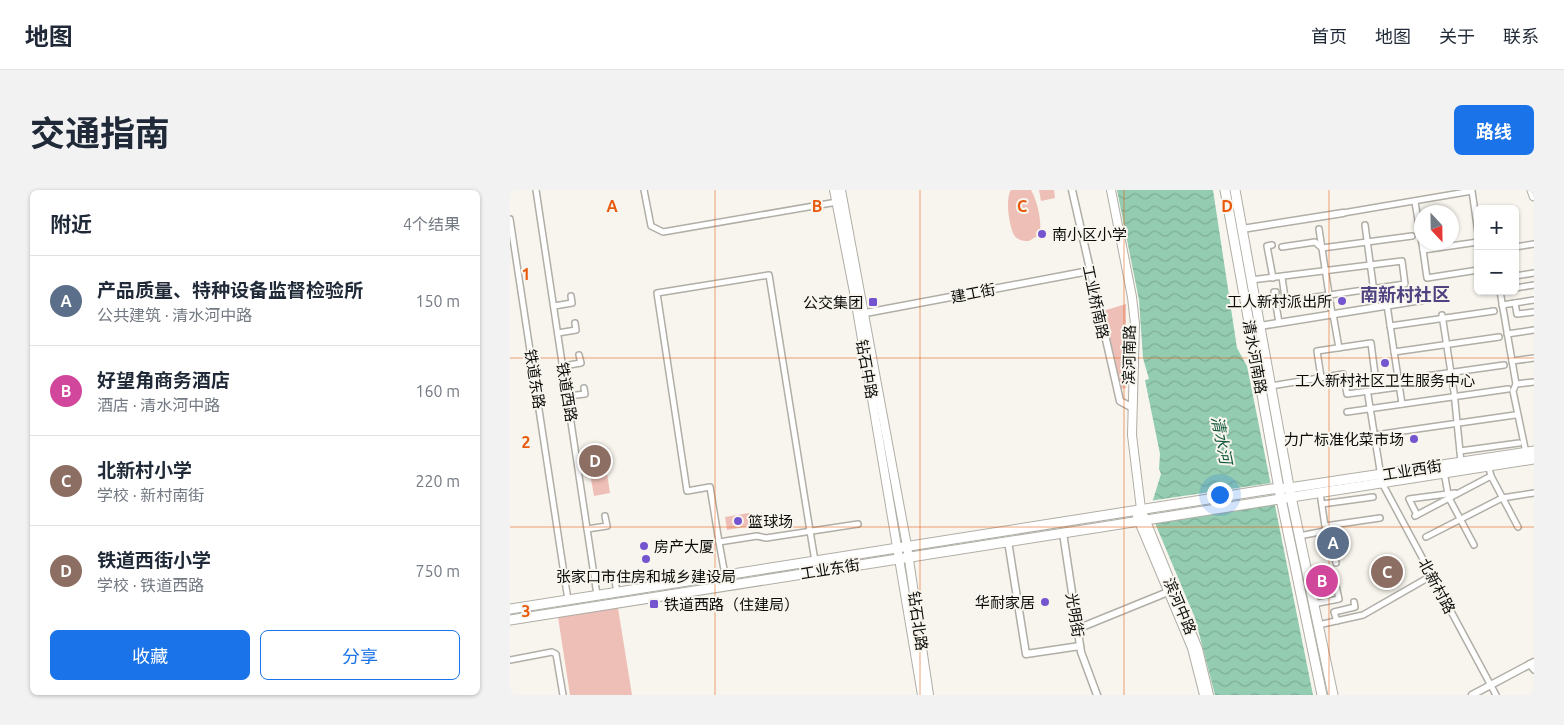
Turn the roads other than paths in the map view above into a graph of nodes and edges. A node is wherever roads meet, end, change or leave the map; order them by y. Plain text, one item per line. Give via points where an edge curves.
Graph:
1 (536, 190) edge
2 (644, 190) edge
3 (834, 190) edge
4 (841, 190) edge
5 (1072, 190) edge
6 (1107, 190) edge
7 (1111, 190) edge
8 (1225, 190) edge
9 (1235, 190) edge
10 (1532, 190) edge
11 (1534, 196) edge
12 (840, 202) junction
13 (1415, 202) junction
14 (1416, 205) edge
15 (1474, 206) edge
16 (1343, 213) joint
17 (510, 218) edge
18 (1366, 225) dead end
19 (1242, 229) junction
20 (1320, 229) dead end
21 (1412, 236) dead end
22 (1368, 242) junction
23 (1474, 243) edge
24 (1534, 244) edge
25 (1272, 245) dead end
26 (1459, 245) edge
27 (1282, 246) dead end
28 (1519, 246) edge
29 (1322, 248) junction
30 (1423, 250) edge
31 (1371, 266) junction
32 (1090, 271) junction
33 (1325, 271) junction
34 (1474, 271) edge
35 (1534, 273) edge
36 (1519, 275) edge
37 (1282, 276) junction
38 (1272, 278) junction
39 (1251, 280) junction
40 (1534, 285) edge
41 (1519, 287) edge
42 (1374, 289) junction
43 (1276, 292) dead end
44 (1329, 295) junction
45 (1501, 295) edge
46 (571, 296) dead end
47 (1434, 298) dead end
48 (1534, 300) edge
49 (1515, 303) junction
50 (1387, 305) junction
51 (1502, 305) junction
52 (554, 306) junction
53 (1376, 307) junction
54 (1494, 311) dead end
55 (1534, 312) edge
56 (862, 313) junction
57 (1332, 314) junction
58 (1442, 317) junction
59 (1279, 322) junction
60 (575, 323) dead end
61 (1260, 326) junction
62 (1390, 326) junction
63 (1534, 330) edge
64 (558, 333) junction
65 (1507, 334) junction
66 (1499, 336) dead end
67 (1447, 344) junction
68 (1339, 348) junction
69 (1394, 352) junction
70 (579, 355) dead end
71 (1534, 358) edge
72 (1512, 361) junction
73 (1504, 365) dead end
74 (563, 366) junction
75 (1451, 372) junction
76 (1321, 377) junction
77 (1398, 380) junction
78 (1534, 382) edge
79 (1516, 384) junction
80 (1271, 386) junction
81 (1399, 387) junction
82 (584, 388) dead end
83 (1508, 389) dead end
84 (1377, 390) junction
85 (1368, 394) dead end
86 (568, 396) junction
87 (1454, 396) junction
88 (1402, 404) junction
89 (1130, 406) junction
90 (1370, 408) junction
91 (1347, 412) dead end
92 (1515, 415) dead end
93 (1456, 423) junction
94 (1375, 435) junction
95 (1519, 443) dead end
96 (1460, 451) junction
97 (1530, 456) edge
98 (1462, 463) junction
99 (1488, 463) junction
100 (1443, 469) junction
101 (1286, 472) junction
102 (1491, 476) junction
103 (1382, 479) junction
104 (1307, 490) junction
105 (1277, 491) junction
106 (1290, 492) junction
107 (1320, 492) junction
108 (1534, 493) edge
109 (1448, 496) junction
110 (1373, 497) dead end
111 (1502, 498) junction
112 (1322, 504) junction
113 (1142, 509) junction
114 (1293, 509) junction
115 (605, 516) dead end
116 (1380, 518) dead end
117 (1460, 519) junction
118 (1144, 520) junction
119 (858, 524) dead end
120 (1518, 527) dead end
121 (587, 529) junction
122 (810, 531) junction
123 (1063, 533) junction
124 (1299, 536) junction
125 (1426, 537) dead end
126 (1008, 541) junction
127 (719, 542) junction
128 (1474, 545) dead end
129 (902, 547) junction
130 (904, 557) junction
131 (815, 560) junction
132 (1336, 563) dead end
133 (725, 575) junction
134 (614, 576) dead end
135 (1431, 576) junction
136 (1335, 581) dead end
137 (617, 592) junction
138 (1168, 592) junction
139 (597, 595) junction
140 (568, 600) junction
141 (1354, 602) dead end
142 (1314, 604) junction
143 (510, 609) edge
144 (510, 620) edge
145 (1336, 621) junction
146 (1318, 625) junction
147 (1077, 629) junction
148 (1080, 646) junction
149 (510, 660) edge
150 (1533, 666) edge
151 (1490, 684) junction
152 (563, 695) edge
153 (922, 695) edge
154 (929, 695) edge
155 (1097, 695) edge
156 (1204, 695) edge
157 (1209, 695) edge
158 (1322, 695) edge
159 (1333, 695) edge
160 (1472, 695) edge
161 (1496, 695) edge

1 - 52 street, 铁道西路
2 - 12 street via 651,226 663,232
3 - 12 main road, 钻石中路
4 - 12 main road, 钻石中路
5 - 32 street, 工业桥南路
6 - 89 main road, 滨河南路 via 1129,299
7 - 89 main road, 滨河南路 via 1135,324
8 - 105 main road, 清水河南路
9 - 19 main road, 清水河南路
10 - 11 main road
12 - 56 main road, 钻石中路
13 - 14 street
13 - 15 street via 1472,192
13 - 16 street
16 - 19 street
17 - 140 street, 铁道东路
18 - 22 street
19 - 39 main road, 清水河南路
20 - 29 street
21 - 22 street
22 - 29 street
22 - 31 street
23 - 26 street
24 - 28 street
25 - 38 street via 1267,246
27 - 29 street via 1315,242
29 - 33 street
30 - 34 street via 1427,278
31 - 33 street
31 - 42 street
31 - 42 street via 1402,261 1405,284
32 - 56 street, 建工街
32 - 89 street, 工业桥南路 via 1120,401
33 - 37 street
33 - 44 street
35 - 36 street
37 - 38 street
37 - 44 street via 1285,298 1295,300
38 - 39 street
39 - 61 main road, 清水河南路
40 - 41 street
42 - 44 street
42 - 53 street
43 - 59 street
44 - 57 street
45 - 51 street
46 - 52 street via 572,303
47 - 50 street
48 - 49 street
49 - 51 street
49 - 55 street via 1516,314
50 - 53 street
50 - 62 street
51 - 65 street
52 - 64 street, 铁道西路
53 - 57 street
54 - 58 street
56 - 129 main road, 钻石中路
57 - 59 street
57 - 68 street
58 - 62 street
58 - 67 street
59 - 61 street
60 - 64 street via 576,330
61 - 80 main road, 清水河南路
62 - 69 street
63 - 65 street
64 - 74 street, 铁道西路
65 - 72 street
66 - 67 street
67 - 69 street
67 - 75 street
68 - 76 street via 1317,351
68 - 84 street via 1370,343
69 - 77 street
70 - 74 street via 581,363
71 - 72 street
72 - 79 street
73 - 75 street
74 - 86 street, 铁道西路
75 - 77 street
75 - 87 street
76 - 80 street
76 - 84 street via 1343,374 1347,394
77 - 81 street
78 - 79 street
79 - 97 street via 1513,391
80 - 101 main road, 清水河南路
81 - 84 street
81 - 88 street
82 - 86 street via 585,394
83 - 87 street
85 - 90 street, 北新村路
86 - 121 street, 铁道西路
87 - 88 street
87 - 93 street
88 - 90 street
89 - 113 main road, 滨河南路
90 - 91 street
90 - 94 street, 北新村路
92 - 93 street
93 - 94 street
93 - 96 street
94 - 103 street, 北新村路
95 - 96 street
96 - 98 street
97 - 99 main road, 工业西街
98 - 99 main road, 工业西街
98 - 100 main road, 工业西街
99 - 100 main road, 工业西街
99 - 102 street
100 - 103 main road, 工业西街
100 - 109 street
101 - 104 main road
101 - 106 main road, 清水河南路
102 - 109 street
102 - 111 street
103 - 104 main road, 工业西街
103 - 107 main road, 工业西街
103 - 135 street, 北新村路
104 - 106 main road, 工业西街
104 - 107 main road, 工业西街
104 - 114 main road
105 - 106 main road, 工业西街
105 - 113 main road, 工业东街
105 - 118 main road, 工业东街
105 - 158 main road
106 - 114 main road, 清水河南路
107 - 112 street
108 - 111 street
109 - 109 street via 1416,515 1409,499
109 - 117 street
110 - 112 street
111 - 117 street
111 - 120 street
112 - 116 street via 1325,526
113 - 118 main road, 滨河南路
113 - 129 main road, 工业东街
114 - 124 main road, 清水河南路
115 - 121 street via 607,526
117 - 125 street
117 - 128 street
118 - 123 main road, 工业东街
118 - 138 main road, 滨河中路
118 - 157 main road, 滨河中路 via 1198,648
119 - 122 street
121 - 139 street, 铁道西路
122 - 127 street
122 - 127 street via 768,274 657,292 687,491 710,487
122 - 131 street
123 - 126 main road, 工业东街
123 - 147 street, 光明街
124 - 132 street via 1330,530
124 - 142 main road, 清水河南路
126 - 130 main road, 工业东街
126 - 148 street via 1026,654
127 - 133 street
129 - 130 main road, 钻石北路
129 - 131 main road, 工业东街
130 - 144 main road, 工业东街
130 - 153 main road, 钻石北路
130 - 154 main road, 钻石北路
131 - 133 main road, 工业东街
133 - 137 main road, 工业东街
134 - 137 street
135 - 145 street via 1362,615
135 - 151 street, 北新村路
136 - 142 street via 1339,599
137 - 139 main road, 工业东街
138 - 147 street
138 - 156 main road, 滨河中路 via 1192,648
139 - 140 main road, 工业东街
140 - 143 main road, 工业东街
141 - 145 street via 1355,607 1334,612
142 - 146 main road, 清水河南路
145 - 146 street
146 - 159 main road, 清水河南路
147 - 148 street, 光明街
148 - 155 street, 光明街
149 - 152 street via 552,652 556,654
150 - 151 street
151 - 160 street
151 - 161 street, 北新村路

